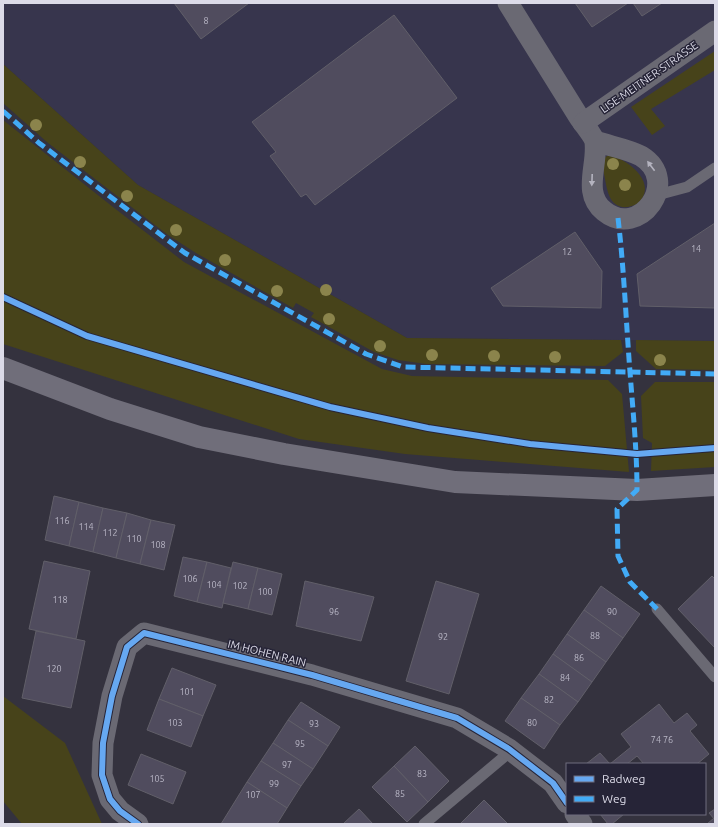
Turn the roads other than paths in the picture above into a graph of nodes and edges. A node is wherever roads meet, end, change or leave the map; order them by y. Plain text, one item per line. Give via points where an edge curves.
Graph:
1 (508, 3) edge
2 (715, 31) edge
3 (583, 123) junction
4 (595, 141) junction
5 (715, 168) edge
6 (656, 195) junction
7 (3, 368) edge
8 (715, 485) edge
9 (657, 609) dead end
10 (715, 677) edge
11 (511, 751) junction
12 (566, 802) edge
13 (576, 815) edge
14 (138, 824) edge
15 (424, 824) edge
16 (582, 824) edge

1 - 3 street
2 - 3 street, LISE-MEITNER-STRASSE
3 - 4 street
6 -> 4 street via 656,172 649,163 640,156
4 -> 6 street via 593,195 605,212 618,218 634,217 648,209
5 - 6 lane via 687,188
7 - 8 main road via 110,409 199,437 439,480 637,490
9 - 10 lane
11 - 12 street, IM HOHEN RAIN via 553,783
11 - 14 street, IM HOHEN RAIN via 457,718 312,675 144,633 127,646 112,696 103,743 102,775 110,799 120,811
11 - 15 lane
13 - 16 street

